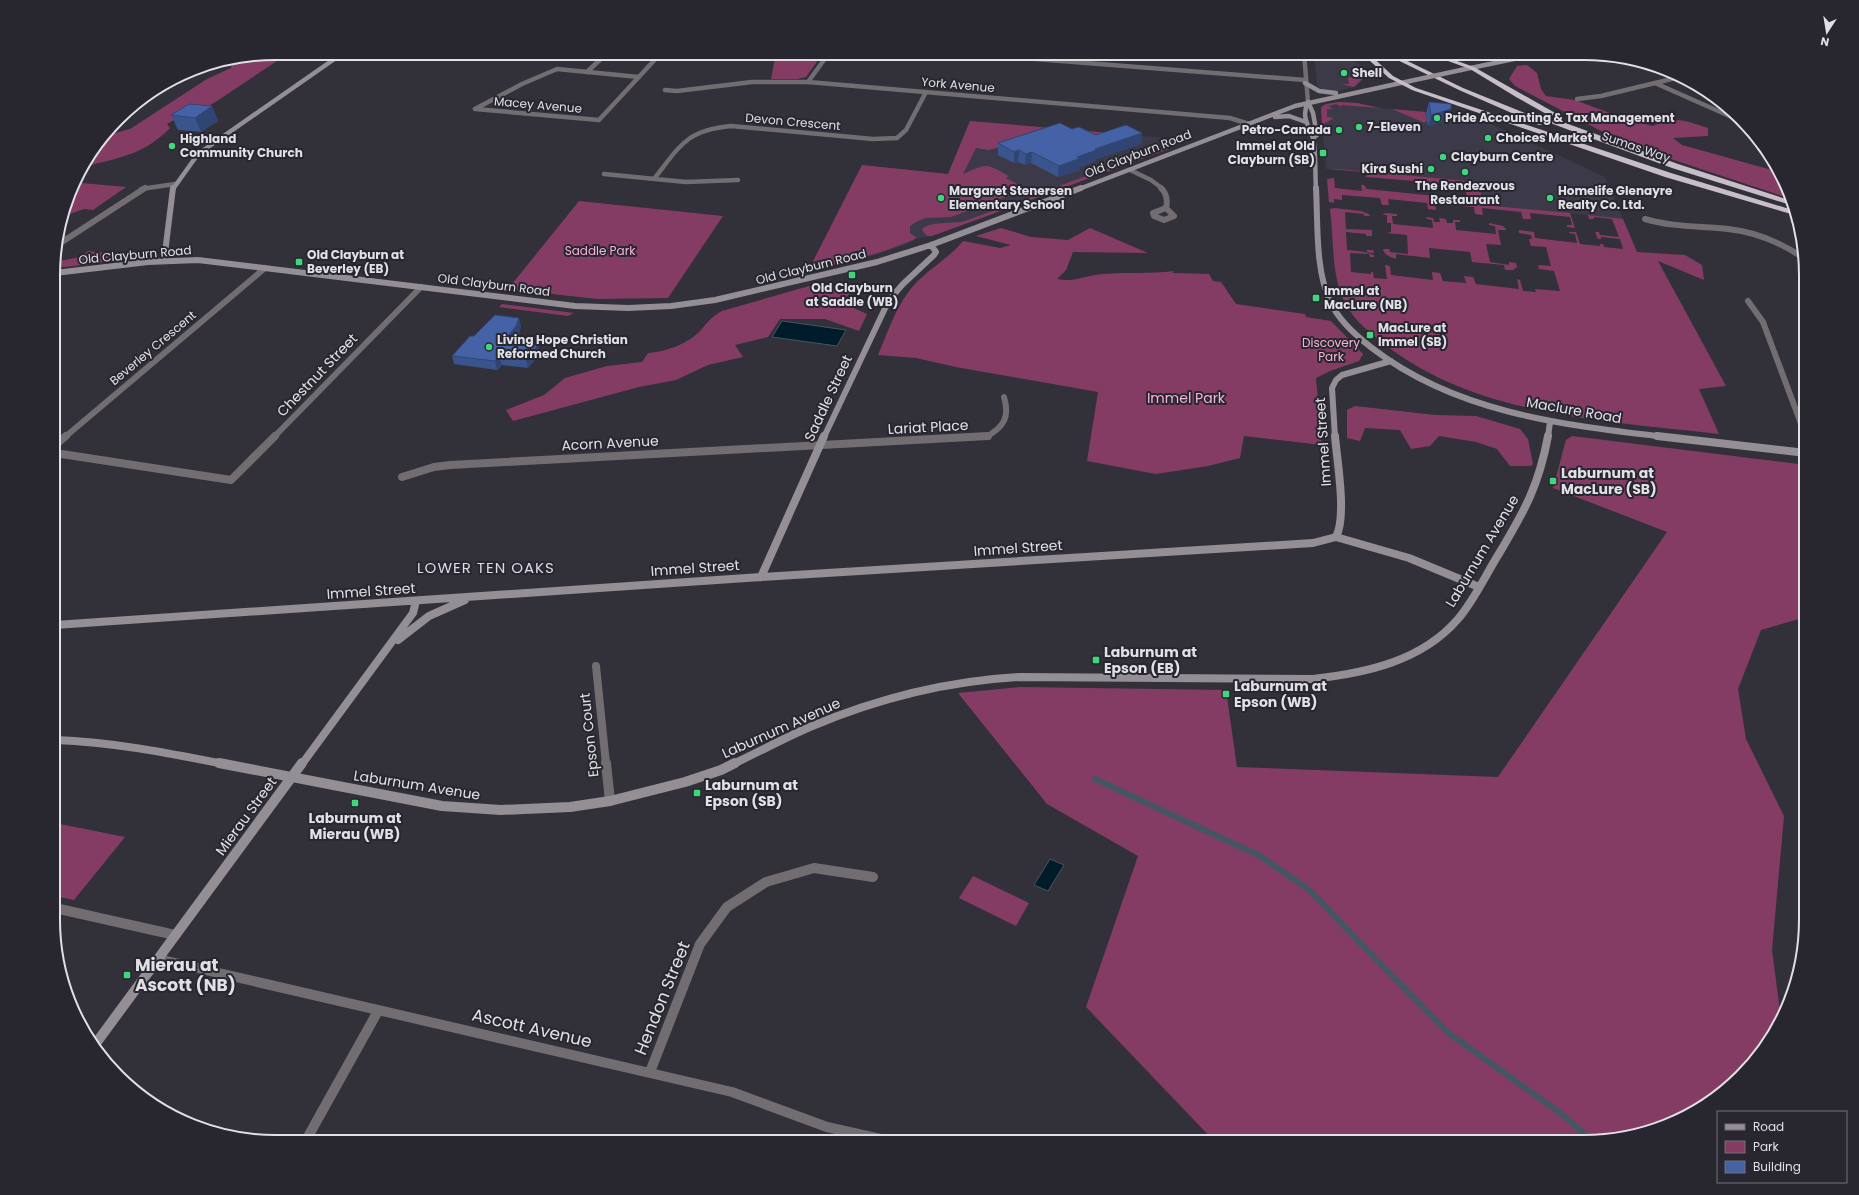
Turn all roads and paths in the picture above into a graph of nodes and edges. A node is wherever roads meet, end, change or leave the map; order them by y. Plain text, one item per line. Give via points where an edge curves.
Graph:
1 (333, 60) edge
2 (600, 60) edge
3 (655, 60) edge
4 (824, 60) edge
5 (1043, 60) edge
6 (1304, 60) edge
7 (1372, 60) edge
8 (1401, 60) edge
9 (1413, 60) edge
10 (1449, 60) edge
11 (1510, 60) edge
12 (1472, 68) junction
13 (587, 72) junction
14 (639, 77) junction
15 (1672, 79) edge
16 (808, 82) junction
17 (1305, 82) junction
18 (1401, 82) junction
19 (1655, 82) junction
20 (665, 90) dead end
21 (926, 92) junction
22 (1355, 92) junction
23 (1577, 99) dead end
24 (1308, 102) junction
25 (1728, 115) edge
26 (1260, 120) junction
27 (1306, 122) junction
28 (1249, 124) junction
29 (1313, 138) junction
30 (1130, 170) junction
31 (604, 174) dead end
32 (654, 179) junction
33 (738, 180) dead end
34 (175, 184) junction
35 (1784, 201) joint
36 (1166, 208) dead end
37 (1789, 208) edge
38 (1790, 212) edge
39 (1645, 219) dead end
40 (63, 239) edge
41 (931, 244) junction
42 (1798, 255) edge
43 (164, 261) junction
44 (265, 268) junction
45 (60, 272) edge
46 (421, 287) junction
47 (1748, 301) dead end
48 (1391, 361) junction
49 (1004, 396) dead end
50 (1799, 418) edge
51 (1550, 422) junction
52 (60, 441) edge
53 (820, 445) junction
54 (1799, 452) edge
55 (60, 454) edge
56 (402, 477) dead end
57 (1336, 537) junction
58 (761, 577) junction
59 (1479, 587) junction
60 (476, 597) junction
61 (416, 601) junction
62 (60, 625) edge
63 (381, 658) junction
64 (596, 666) dead end
65 (60, 740) edge
66 (292, 777) junction
67 (610, 802) junction
68 (873, 877) dead end
69 (60, 909) edge
70 (175, 935) junction
71 (158, 959) junction
72 (378, 1011) junction
73 (97, 1041) edge
74 (650, 1072) junction
75 (309, 1135) edge
76 (865, 1135) edge

1 - 34 street via 198,154
2 - 13 street
3 - 14 street
4 - 16 street
5 - 17 street
6 - 17 street
7 - 18 highway via 1391,77
8 - 37 highway, Sumas Way via 1461,89 1575,136 1656,166
9 - 35 highway, Sumas Way via 1465,85 1581,133
10 - 12 highway
11 - 12 street, Old Clayburn Road
12 - 18 street, Old Clayburn Road, bridge
12 - 35 highway via 1518,96 1588,130 1637,150
13 - 14 street
13 - 14 street, Macey Avenue via 557,69 475,109 599,120
15 - 19 street
16 - 20 street, York Avenue via 752,82 677,91
16 - 21 street, York Avenue
17 - 22 street via 1323,92
17 - 24 street
18 - 22 street, Old Clayburn Road
18 - 38 highway via 1414,89 1668,175
19 - 23 street via 1601,96
19 - 25 street
21 - 28 street, York Avenue via 1230,118
21 - 32 street, Devon Crescent via 906,130 897,138 874,139 731,126 712,127 690,135
22 - 24 street, Old Clayburn Road
24 - 26 street, Old Clayburn Road
24 - 27 street via 1304,109
24 - 29 street via 1317,126 1317,135
26 - 27 street via 1289,116
26 - 28 street, Old Clayburn Road
27 - 29 street
28 - 30 street, Old Clayburn Road
29 - 48 street, Maclure Road via 1321,271 1328,298 1340,318
30 - 36 street via 1162,187 1168,198
30 - 41 street, Old Clayburn Road
31 - 32 street
32 - 33 street via 699,182
34 - 40 street via 142,188
34 - 43 street via 172,188
39 - 42 street via 1680,228 1719,228 1745,232 1781,244
41 - 46 street, Old Clayburn Road via 877,262 789,284 715,300 671,306 575,306
41 - 53 street, Saddle Street via 936,252 934,255 889,300
43 - 44 street, Old Clayburn Road via 198,260
43 - 45 street, Old Clayburn Road
44 - 46 street, Old Clayburn Road
44 - 52 street, Beverley Crescent
46 - 55 street, Chestnut Street via 231,480
47 - 50 street via 1763,322
48 - 51 street, Maclure Road via 1460,396
48 - 57 street, Immel Street via 1342,376 1336,380 1332,388 1341,514 1340,529
49 - 53 street, Lariat Place via 1008,409 1006,420 1000,430 986,437
51 - 54 street, Maclure Road
51 - 59 street, Laburnum Avenue via 1535,488
53 - 56 street, Acorn Avenue via 450,465
53 - 58 street, Saddle Street
57 - 58 street, Immel Street via 1313,543
57 - 59 street via 1409,558
58 - 60 street, Immel Street
59 - 67 street, Laburnum Avenue via 1457,620 1438,638 1403,658 1361,672 1291,680 1019,677 947,685 866,706 810,727 722,770
60 - 61 street, Immel Street
60 - 63 street via 450,605 414,624
61 - 62 street, Immel Street
61 - 63 street, Mierau Street via 413,613
63 - 66 street, Mierau Street
64 - 67 street, Epson Court
65 - 66 street, Laburnum Avenue via 131,746
66 - 67 street, Laburnum Avenue via 442,806 471,809 531,810
66 - 70 street, Mierau Street
68 - 74 street, Hendon Street via 814,868 766,882 727,907 700,944
69 - 70 street
70 - 71 street, Mierau Street
71 - 72 street, Ascott Avenue
71 - 73 street, Mierau Street
72 - 74 street, Ascott Avenue
72 - 75 street
74 - 76 street, Ascott Avenue via 732,1092 827,1126

